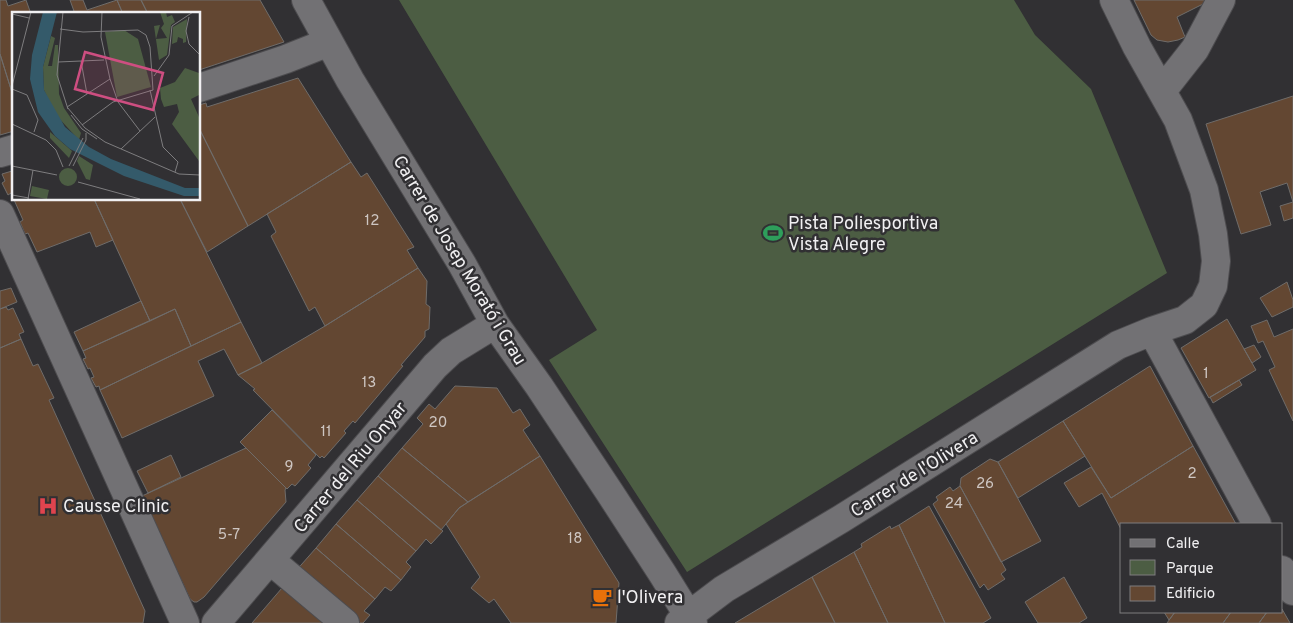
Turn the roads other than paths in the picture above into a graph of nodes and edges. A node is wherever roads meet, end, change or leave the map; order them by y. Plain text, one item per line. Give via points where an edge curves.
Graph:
1 (306, 0) edge
2 (1114, 0) edge
3 (1221, 0) edge
4 (329, 42) junction
5 (200, 88) edge
6 (1162, 92) junction
7 (0, 214) edge
8 (495, 324) junction
9 (1152, 331) junction
10 (1256, 523) edge
11 (270, 560) junction
12 (1283, 572) edge
13 (1293, 591) edge
14 (686, 621) edge
15 (185, 623) edge
16 (216, 623) edge
17 (345, 623) edge

1 - 4 street, Carrer de Josep Morató i Grau
2 - 6 street, Carrer de l'Olivera
3 - 6 street via 1195,49
4 - 5 street
4 - 8 street, Carrer de Josep Morató i Grau
6 - 9 street, Carrer de l'Olivera via 1178,120 1204,190 1216,262 1213,286 1204,305 1185,320
7 - 15 street
8 - 11 street, Carrer del Riu Onyar via 451,351 435,366
8 - 14 street, Carrer de Josep Morató i Grau via 662,573
9 - 10 street
9 - 14 street, Carrer de l'Olivera via 1118,345 841,520 724,589
11 - 16 street, Carrer del Riu Onyar
11 - 17 street
12 - 13 street

